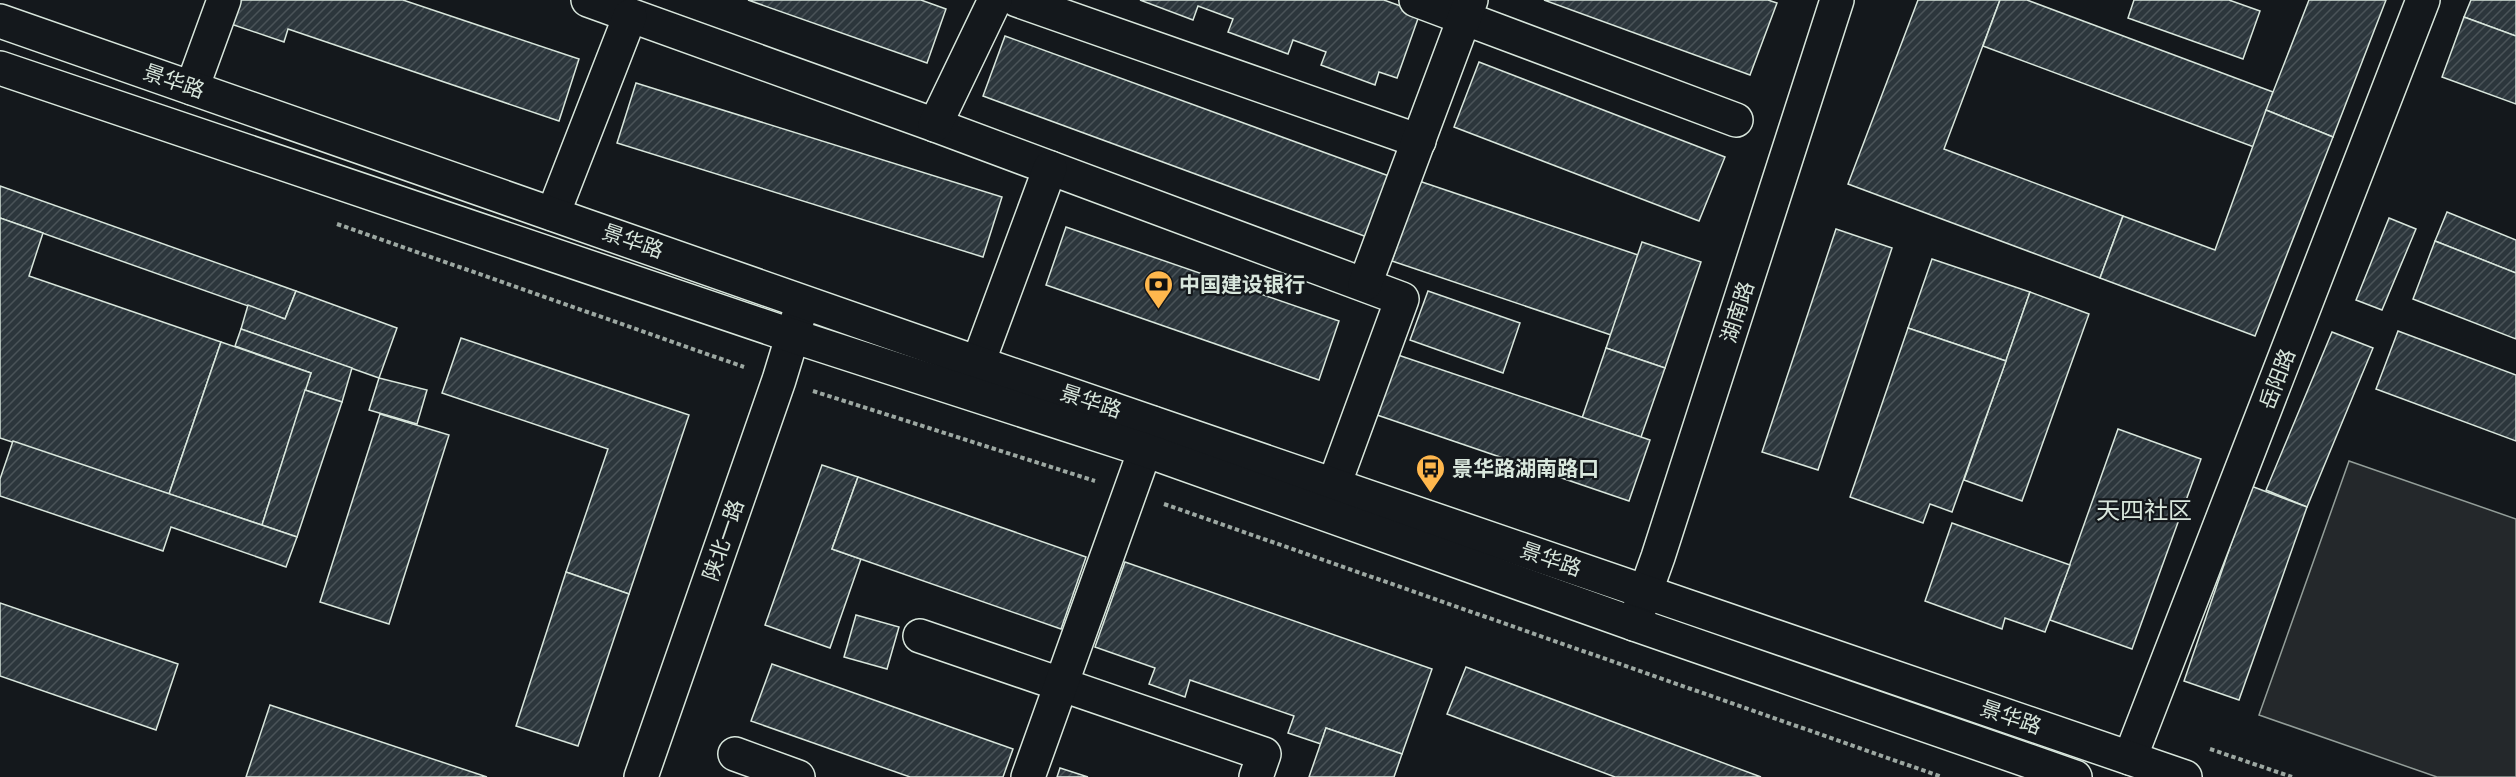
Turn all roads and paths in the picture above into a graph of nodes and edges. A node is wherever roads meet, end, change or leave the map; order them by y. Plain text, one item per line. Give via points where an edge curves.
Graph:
1 (224, 0) edge
2 (588, 0) edge
3 (995, 0) edge
4 (1017, 0) edge
5 (1416, 0) edge
6 (1837, 0) edge
7 (2423, 0) edge
8 (1468, 9) edge
9 (630, 16) junction
10 (0, 21) edge
11 (0, 68) edge
12 (192, 87) junction
13 (1736, 120) dead end
14 (935, 125) junction
15 (1419, 141) junction
16 (1050, 168) junction
17 (553, 214) junction
18 (327, 221) dead end
19 (1365, 284) junction
20 (803, 301) junction
21 (793, 336) junction
22 (978, 363) junction
23 (779, 380) junction
24 (1148, 436) junction
25 (1334, 485) junction
26 (1129, 492) junction
27 (1646, 591) junction
28 (1634, 624) junction
29 (920, 636) dead end
30 (1061, 684) junction
31 (735, 754) dead end
32 (2130, 758) junction
33 (641, 777) edge
34 (798, 777) edge
35 (1028, 777) edge
36 (1256, 777) edge
37 (1942, 777) edge
38 (2075, 777) edge
39 (2185, 777) edge

1 - 12 main road
2 - 9 main road
3 - 14 main road
4 - 15 main road
5 - 8 main road
6 - 27 main road, 湖南路
7 - 32 main road, 岳阳路
8 - 13 main road
8 - 15 main road
9 - 14 main road
9 - 17 main road
10 - 12 main road, 景华路
11 - 21 main road, 景华路
12 - 17 main road, 景华路
14 - 16 main road
15 - 19 main road
16 - 19 main road
16 - 22 main road
17 - 20 main road, 景华路
18 - 23 path
19 - 25 main road via 1402,299
20 - 21 main road, 陕北一路
20 - 22 main road, 景华路
21 - 23 main road, 陕北一路
21 - 24 main road, 景华路
22 - 24 main road, 景华路
23 - 26 path
23 - 33 main road, 陕北一路
24 - 25 main road, 景华路
24 - 26 main road
24 - 28 main road, 景华路
25 - 27 main road, 景华路
26 - 30 main road
26 - 37 path
27 - 28 main road, 湖南路
27 - 32 main road, 景华路
28 - 38 main road, 景华路
29 - 30 main road
30 - 35 main road
30 - 36 main road via 1264,753
31 - 34 main road
32 - 39 main road, 景华路

